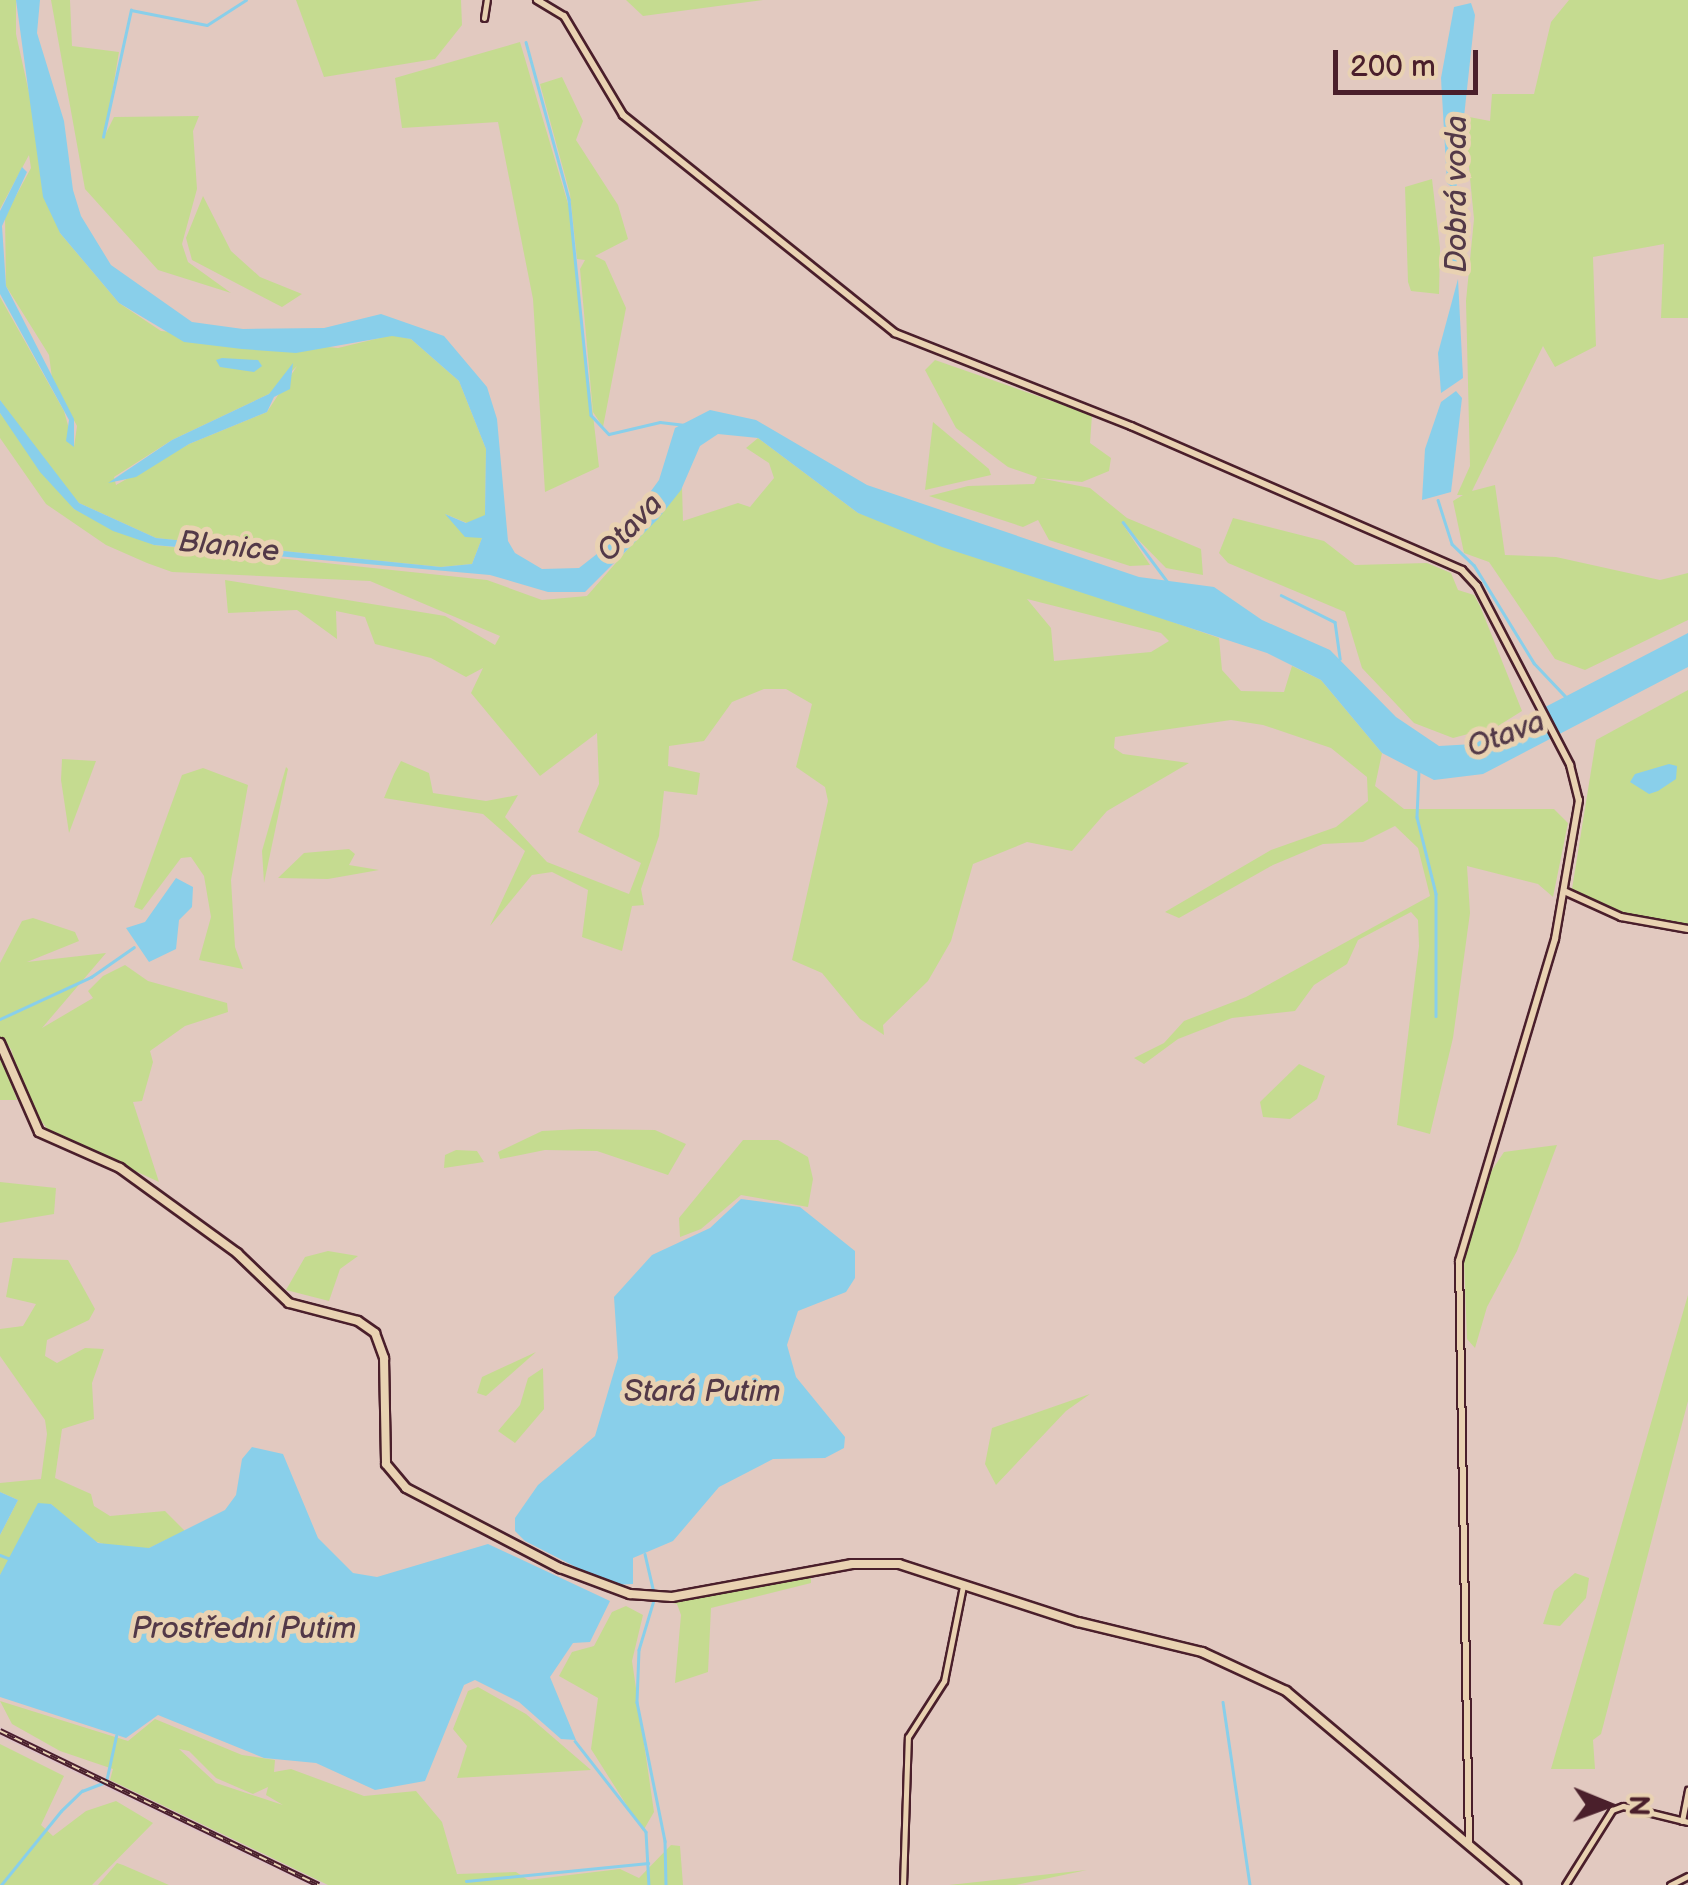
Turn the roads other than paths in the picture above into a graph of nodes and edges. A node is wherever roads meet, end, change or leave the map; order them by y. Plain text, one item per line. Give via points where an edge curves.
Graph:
1 (487, 0) edge
2 (537, 0) edge
3 (484, 18) dead end
4 (1564, 890) junction
5 (1688, 930) edge
6 (0, 1043) edge
7 (964, 1584) junction
8 (1688, 1790) edge
9 (1685, 1821) edge
10 (1468, 1831) junction
11 (1457, 1839) junction
12 (1468, 1848) junction
13 (1688, 1876) edge
14 (903, 1885) edge
15 (1516, 1885) edge
16 (1564, 1885) edge
17 (1670, 1885) edge

1 - 3 street
2 - 4 street via 564,16 622,115 895,333 1457,567 1478,586 1562,749 1579,800
4 - 5 street via 1621,916
4 - 10 street via 1459,1262
6 - 7 main road via 39,1132 120,1168 237,1253 289,1303 358,1321 375,1333 384,1358 386,1464 406,1488 560,1568 630,1594 672,1597 867,1563 910,1565
7 - 11 main road via 1078,1622 1160,1638 1257,1673 1374,1762
7 - 14 street via 944,1681 908,1737
8 - 9 street
9 - 16 street via 1623,1806 1612,1810
10 - 11 street
10 - 12 street
11 - 12 main road
12 - 15 main road
13 - 17 street

